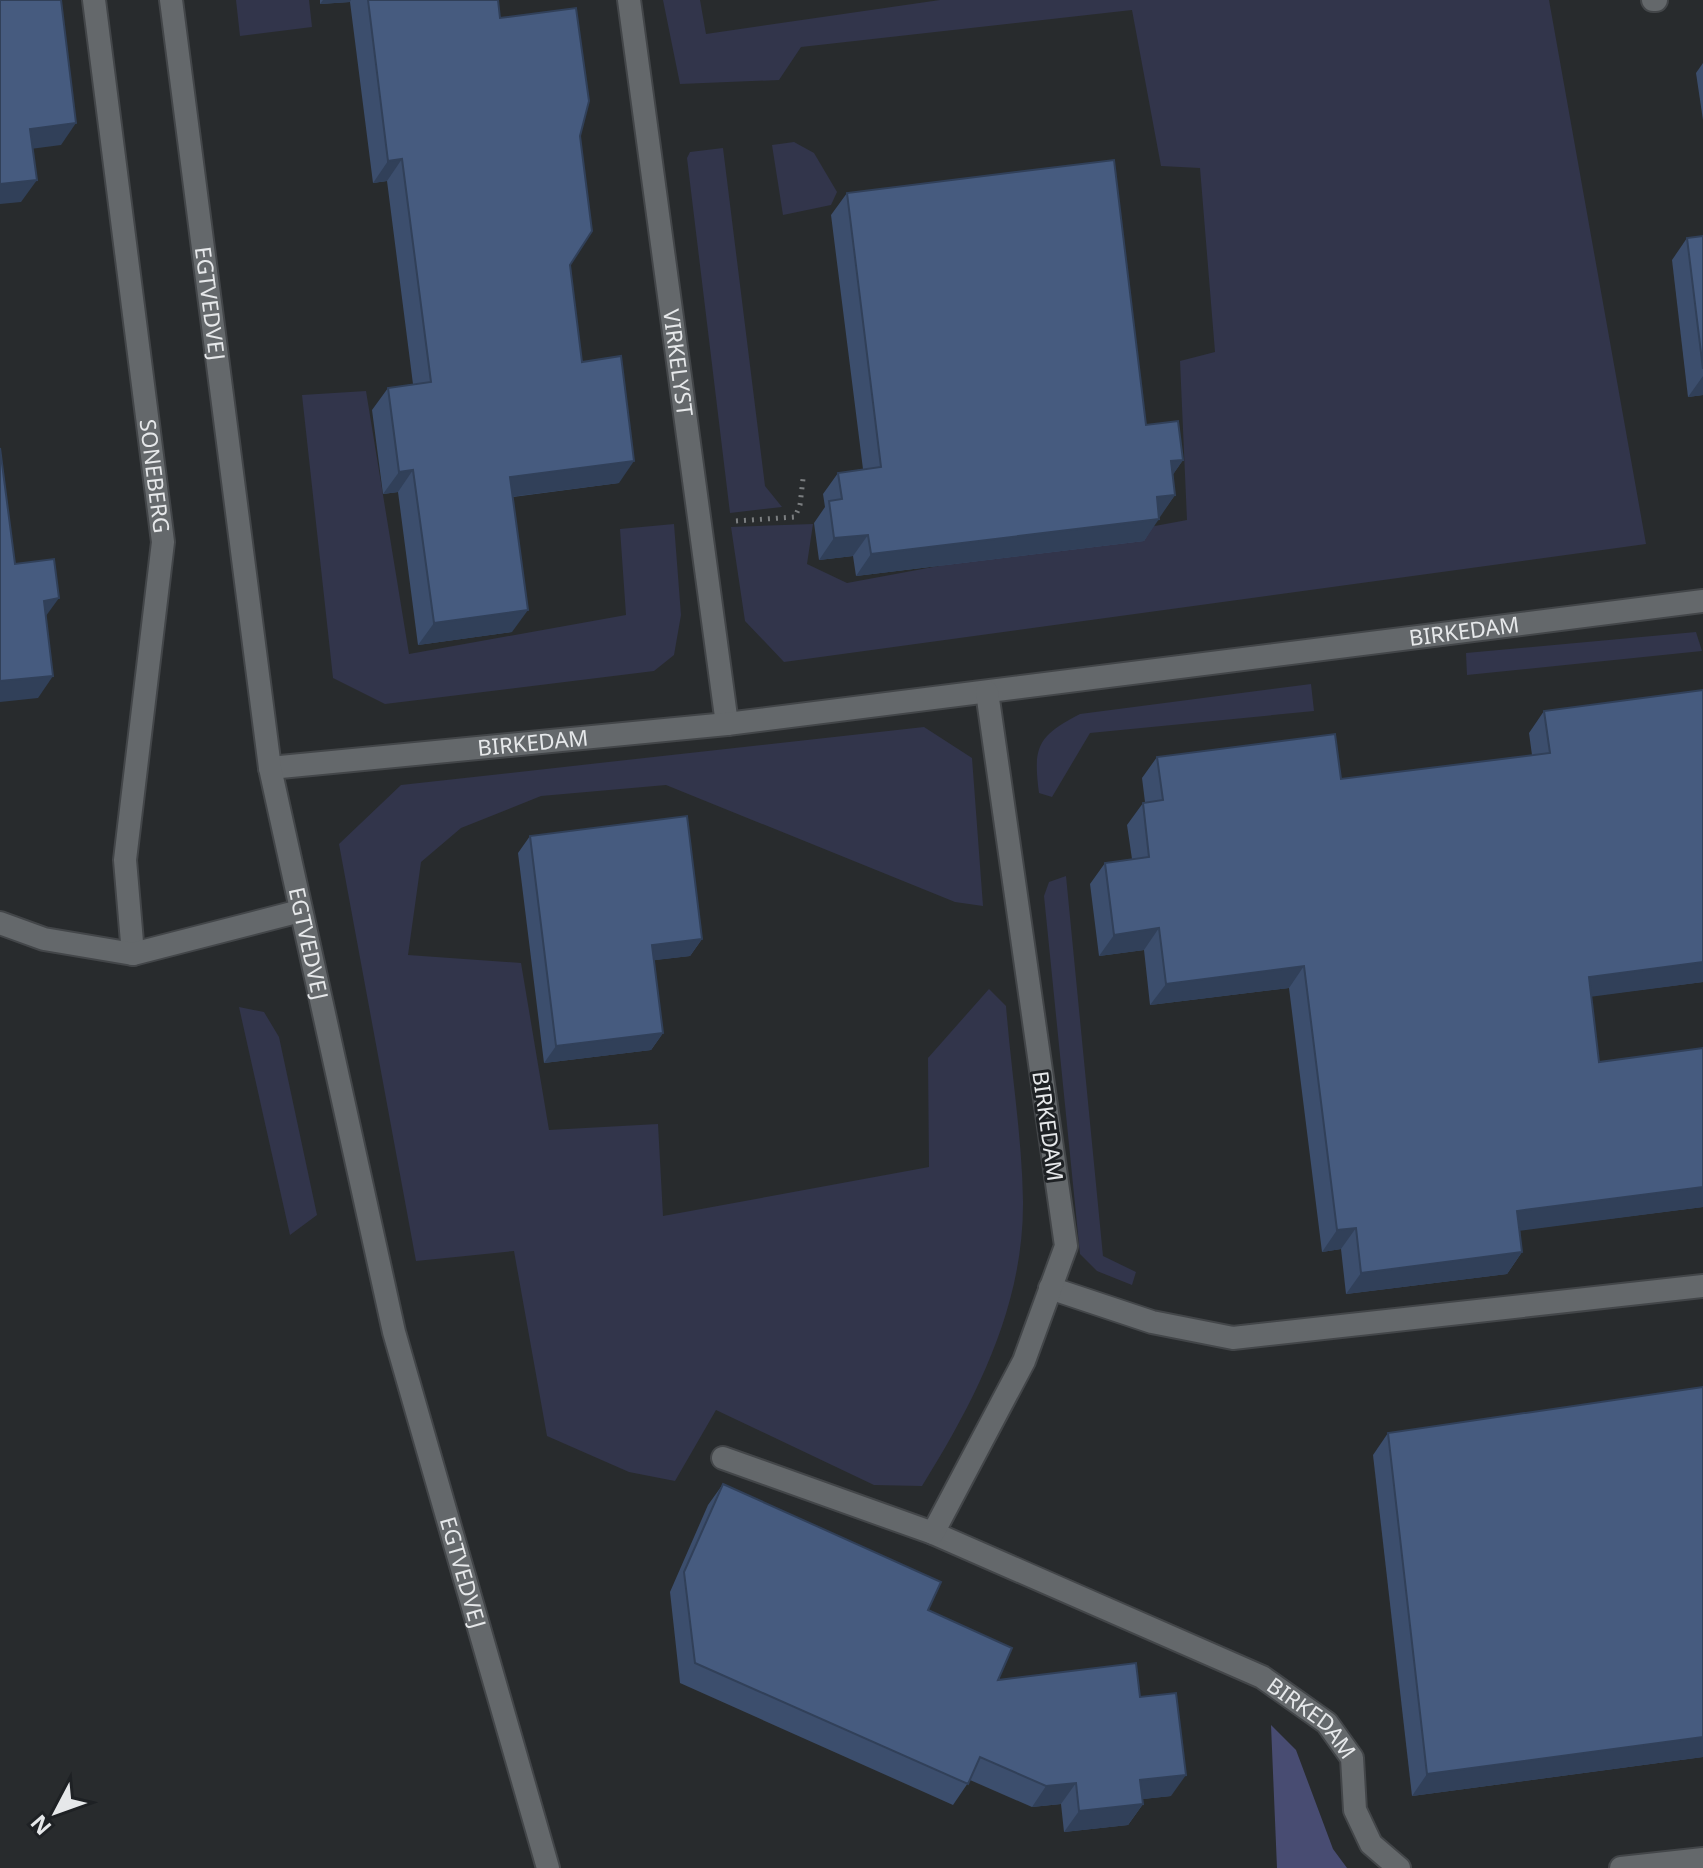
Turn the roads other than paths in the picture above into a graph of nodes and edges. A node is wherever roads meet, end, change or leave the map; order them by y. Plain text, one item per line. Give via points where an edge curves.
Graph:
1 (94, 0) edge
2 (171, 0) edge
3 (629, 0) edge
4 (1703, 601) edge
5 (987, 692) junction
6 (727, 724) junction
7 (270, 768) junction
8 (300, 911) junction
9 (0, 923) edge
10 (133, 954) junction
11 (1703, 1286) edge
12 (1050, 1288) junction
13 (723, 1458) dead end
14 (933, 1533) junction
15 (1703, 1859) edge
16 (548, 1868) edge
17 (1399, 1868) edge
18 (1621, 1868) edge

1 - 10 street, SONEBERG via 163,542 125,860
2 - 7 street, EGTVEDVEJ
3 - 6 street, VIRKELYST
4 - 5 street, BIRKEDAM
5 - 6 street, BIRKEDAM
5 - 12 street, BIRKEDAM via 1066,1246
6 - 7 street, BIRKEDAM
7 - 8 street, EGTVEDVEJ
8 - 10 street
8 - 16 street, EGTVEDVEJ via 394,1332
9 - 10 street via 44,939
11 - 12 street via 1233,1338 1152,1322
12 - 14 street, BIRKEDAM via 1024,1361
13 - 14 street, BIRKEDAM
14 - 17 street, BIRKEDAM via 1262,1677 1327,1723 1352,1758 1355,1810 1371,1844
15 - 18 street

